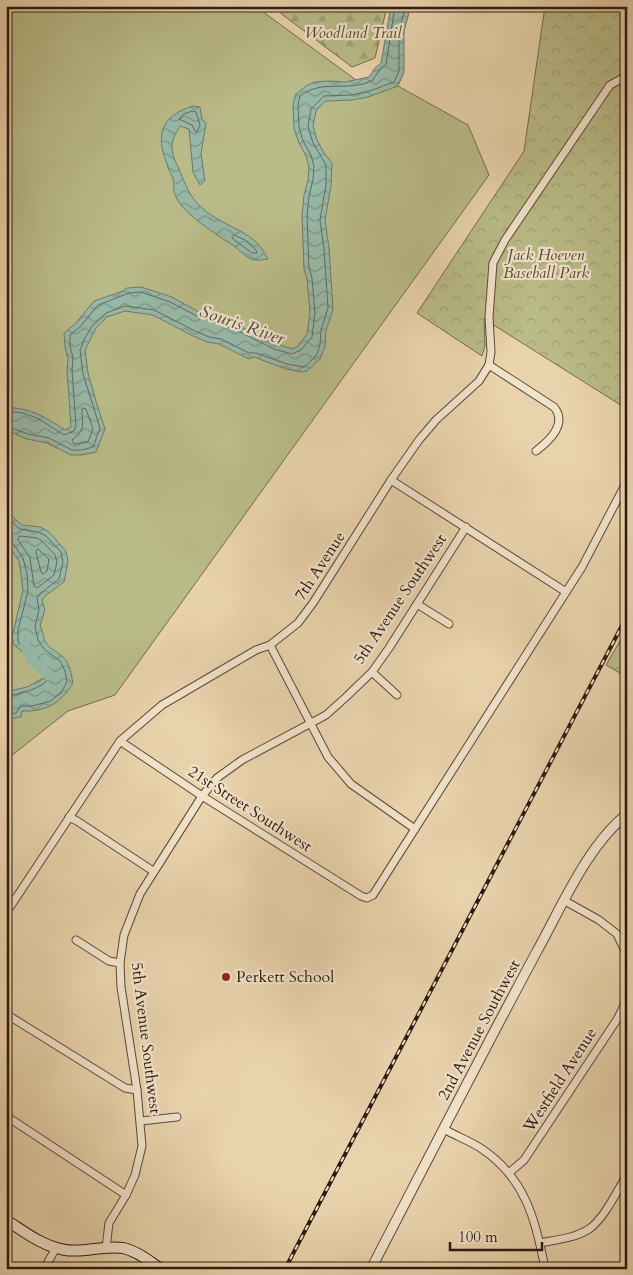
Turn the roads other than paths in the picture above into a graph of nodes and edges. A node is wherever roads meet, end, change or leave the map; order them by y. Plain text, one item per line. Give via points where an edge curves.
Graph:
1 (627, 76) edge
2 (489, 365) junction
3 (536, 451) dead end
4 (392, 480) junction
5 (627, 481) edge
6 (466, 527) junction
7 (566, 592) junction
8 (417, 604) junction
9 (449, 624) dead end
10 (270, 645) junction
11 (372, 672) junction
12 (397, 695) dead end
13 (311, 723) junction
14 (120, 741) junction
15 (202, 796) junction
16 (69, 817) junction
17 (623, 817) edge
18 (627, 828) edge
19 (415, 829) junction
20 (153, 871) junction
21 (565, 901) junction
22 (6, 913) edge
23 (76, 940) dead end
24 (627, 955) edge
25 (120, 963) junction
26 (627, 998) edge
27 (6, 1014) edge
28 (137, 1090) junction
29 (6, 1116) edge
30 (177, 1117) dead end
31 (141, 1121) junction
32 (444, 1129) junction
33 (510, 1172) junction
34 (627, 1175) edge
35 (126, 1195) junction
36 (6, 1220) edge
37 (540, 1243) junction
38 (56, 1248) junction
39 (106, 1248) junction
40 (44, 1269) edge
41 (161, 1269) edge
42 (371, 1269) edge
43 (545, 1269) edge

1 - 2 street via 610,84 505,240 493,263 488,318
2 - 3 street via 558,412 559,420 551,439
2 - 4 street, 7th Avenue via 480,381 425,433
4 - 6 street
4 - 10 street, 7th Avenue via 314,603 298,623
5 - 7 street
6 - 7 street
6 - 8 street, 5th Avenue Southwest
7 - 19 street
8 - 9 street
8 - 11 street, 5th Avenue Southwest
10 - 13 street
10 - 14 street, 7th Avenue via 162,705
11 - 12 street
11 - 13 street, 5th Avenue Southwest via 326,715
13 - 15 street, 5th Avenue Southwest via 228,769
13 - 19 street via 328,757 351,784
14 - 15 street, 21st Street Southwest
14 - 16 street, 7th Avenue
15 - 19 street, 21st Street Southwest via 367,898 373,894
15 - 20 street, 5th Avenue Southwest
16 - 20 street
16 - 22 street, 7th Avenue
17 - 18 street
17 - 21 street, 2nd Avenue Southwest via 600,840
20 - 25 street, 5th Avenue Southwest via 130,915
21 - 24 street via 617,934
21 - 32 street, 2nd Avenue Southwest
23 - 25 street via 109,961
25 - 28 street, 5th Avenue Southwest
26 - 33 street, Westfield Avenue via 618,1018 524,1160
27 - 28 street via 125,1088
28 - 31 street, 5th Avenue Southwest
29 - 35 street
30 - 31 street
31 - 35 street, 5th Avenue Southwest via 142,1146
32 - 33 street via 482,1149
32 - 42 street, 2nd Avenue Southwest
33 - 37 street via 522,1191
34 - 37 street via 603,1214 589,1229
35 - 39 street, 5th Avenue Southwest via 109,1224
36 - 38 main road
37 - 43 street
38 - 39 main road via 77,1251
38 - 40 street
39 - 41 main road via 123,1248

